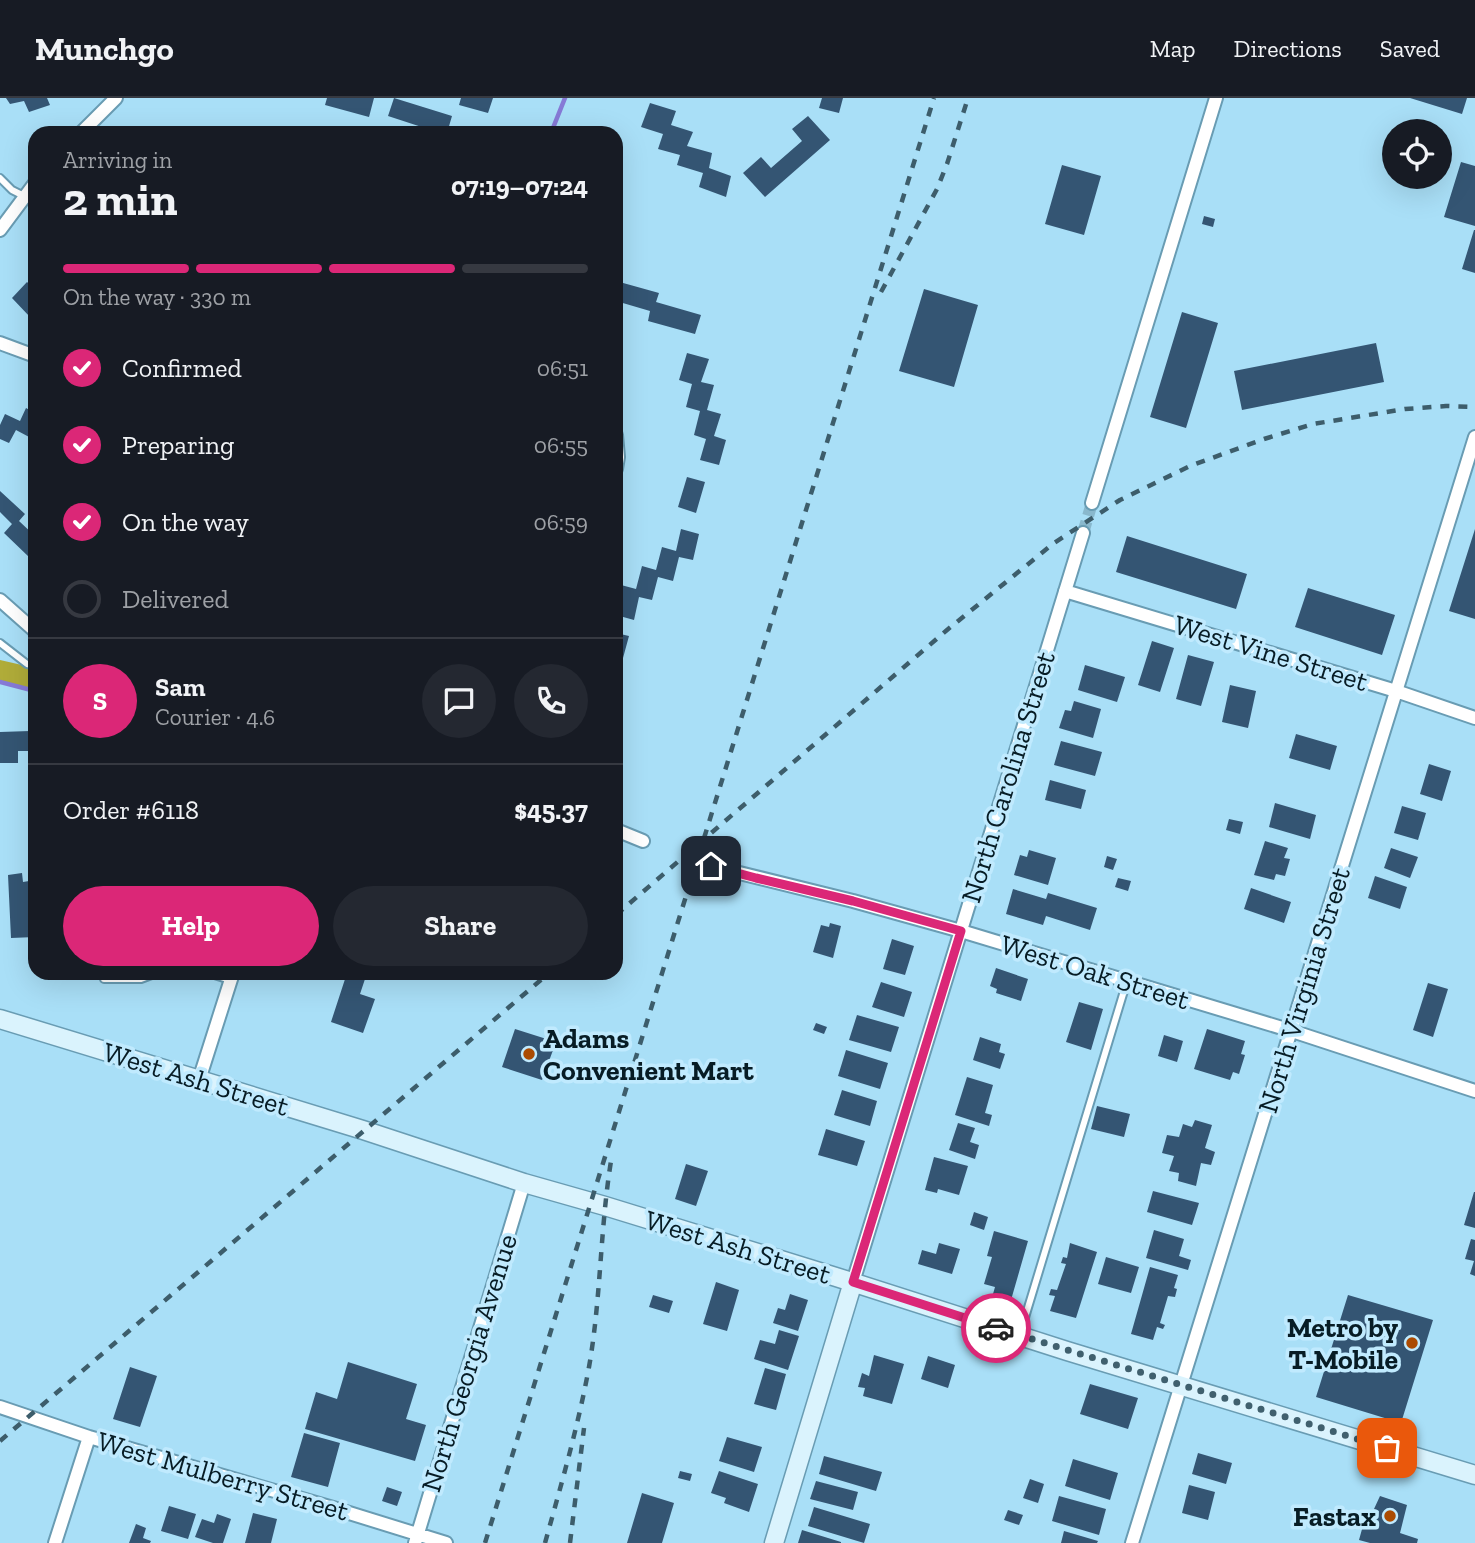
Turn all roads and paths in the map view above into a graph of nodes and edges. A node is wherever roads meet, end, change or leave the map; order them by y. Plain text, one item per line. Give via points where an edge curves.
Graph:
1 (116, 98) edge
2 (1216, 98) edge
3 (88, 126) edge
4 (0, 178) edge
5 (28, 191) edge
6 (24, 196) junction
7 (0, 230) edge
8 (0, 344) edge
9 (28, 354) edge
10 (1475, 437) edge
11 (1092, 503) tunnel mouth
12 (1083, 533) tunnel mouth
13 (1065, 591) junction
14 (1, 603) edge
15 (28, 625) edge
16 (0, 643) edge
17 (28, 664) edge
18 (1396, 691) junction
19 (1475, 718) edge
20 (623, 833) edge
21 (643, 841) dead end
22 (711, 866) dead end
23 (961, 931) junction
24 (231, 980) edge
25 (1127, 981) junction
26 (0, 1019) edge
27 (1292, 1031) junction
28 (199, 1080) junction
29 (1475, 1091) edge
30 (524, 1183) junction
31 (853, 1282) junction
32 (1020, 1336) junction
33 (1181, 1384) junction
34 (0, 1407) edge
35 (89, 1437) junction
36 (1475, 1475) edge
37 (417, 1538) edge
38 (55, 1543) edge
39 (446, 1543) edge
40 (774, 1543) edge
41 (1132, 1543) edge

1 - 3 street
2 - 11 street
4 - 6 lane
5 - 6 street
6 - 7 street
8 - 9 street
10 - 18 street, North Virginia Street
12 - 13 street, North Carolina Street
13 - 18 street, West Vine Street
13 - 23 street, North Carolina Street
14 - 15 street
16 - 17 lane
18 - 19 street, West Vine Street
18 - 27 street, North Virginia Street
20 - 21 street
22 - 23 street, West Oak Street
23 - 25 street, West Oak Street
23 - 31 street, North Carolina Street
24 - 28 street
25 - 27 street, West Oak Street
25 - 32 lane
26 - 28 main road, West Ash Street
27 - 29 street, West Oak Street
27 - 33 street, North Virginia Street
28 - 30 main road, West Ash Street
30 - 31 main road, West Ash Street
30 - 37 street, North Georgia Avenue
31 - 32 main road, West Ash Street
31 - 40 main road, North Carolina Street
32 - 33 main road, West Ash Street
33 - 36 main road, West Ash Street
33 - 41 street, North Virginia Street
34 - 35 street, West Mulberry Street
35 - 37 street, West Mulberry Street
35 - 38 street
37 - 39 street, West Mulberry Street

